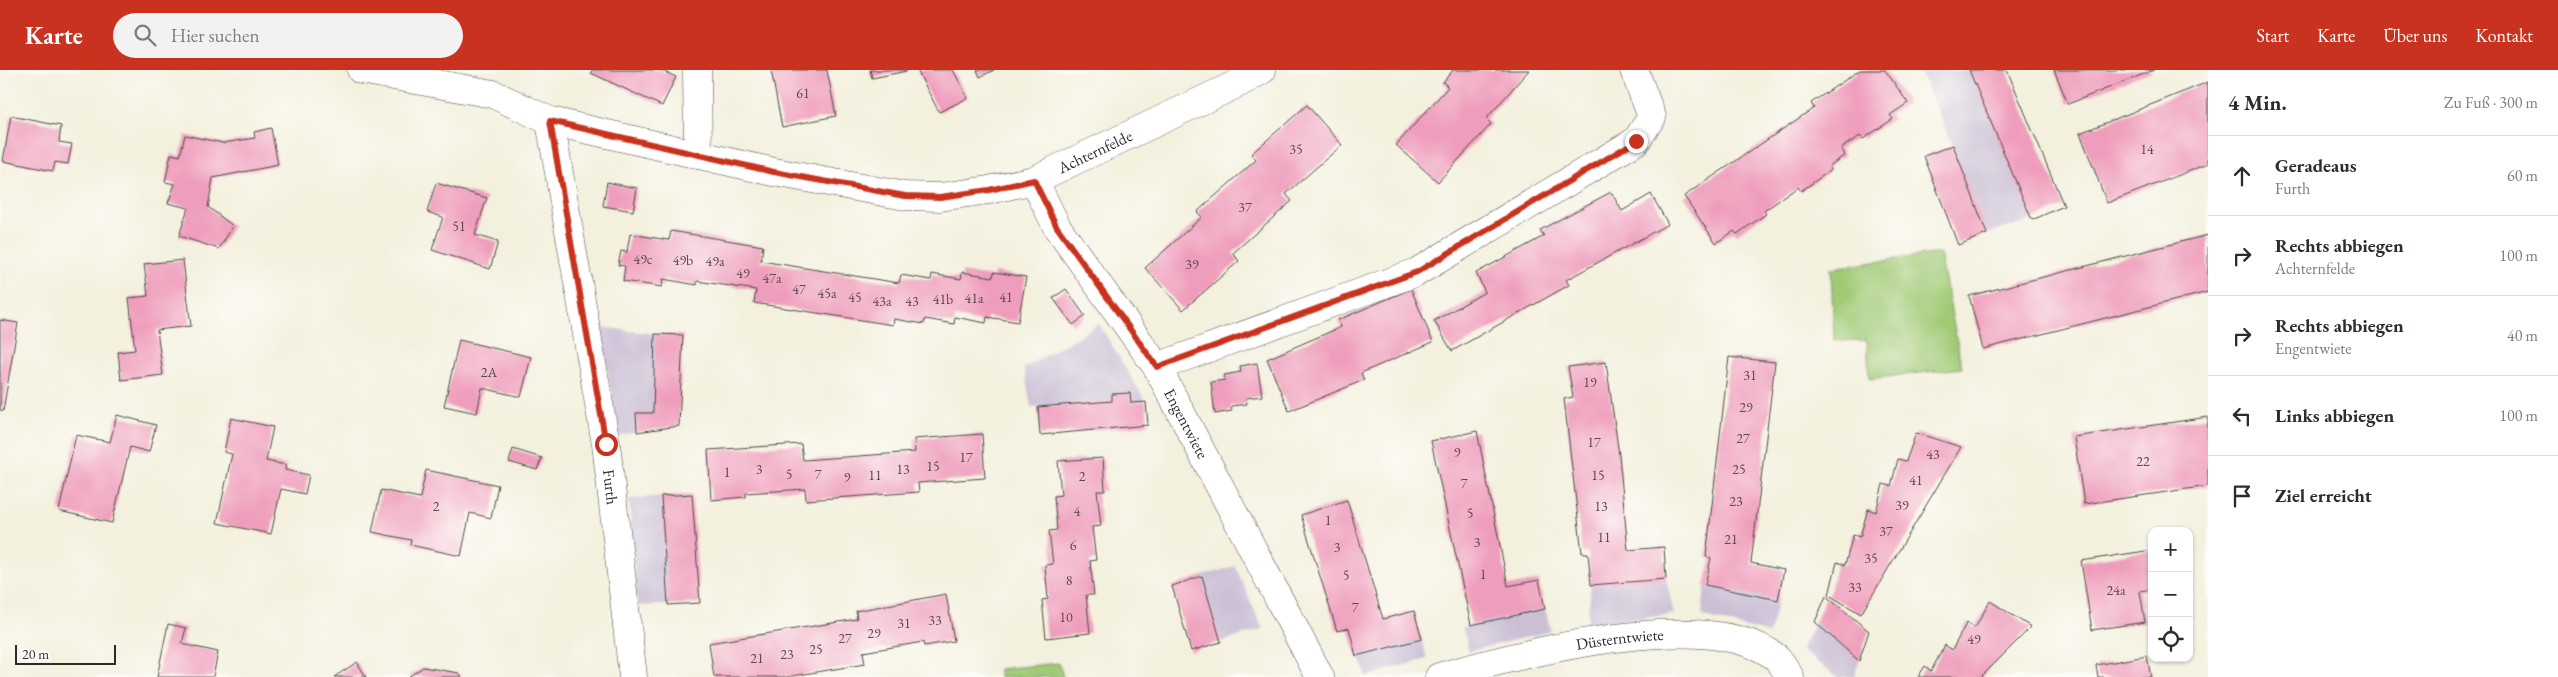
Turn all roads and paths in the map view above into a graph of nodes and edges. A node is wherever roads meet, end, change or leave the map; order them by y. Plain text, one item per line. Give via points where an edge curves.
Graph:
1 (361, 70) edge
2 (697, 70) edge
3 (1262, 70) edge
4 (1634, 70) edge
5 (550, 121) junction
6 (698, 155) junction
7 (1034, 180) junction
8 (1157, 367) junction
9 (633, 677) edge
10 (1320, 677) edge
11 (1439, 677) edge
12 (1790, 677) edge

1 - 5 street, Achternfelde via 493,94
2 - 6 street
3 - 7 street, Achternfelde
4 - 8 street via 1652,117 1636,141 1417,272
5 - 6 street, Achternfelde
5 - 9 street, Furth via 606,444
6 - 7 street, Achternfelde via 905,196 940,197
7 - 8 street, Engentwiete via 1057,227
8 - 10 street, Engentwiete
11 - 12 street, Düsterntwiete via 1591,640 1656,634 1722,638 1751,646 1778,659

